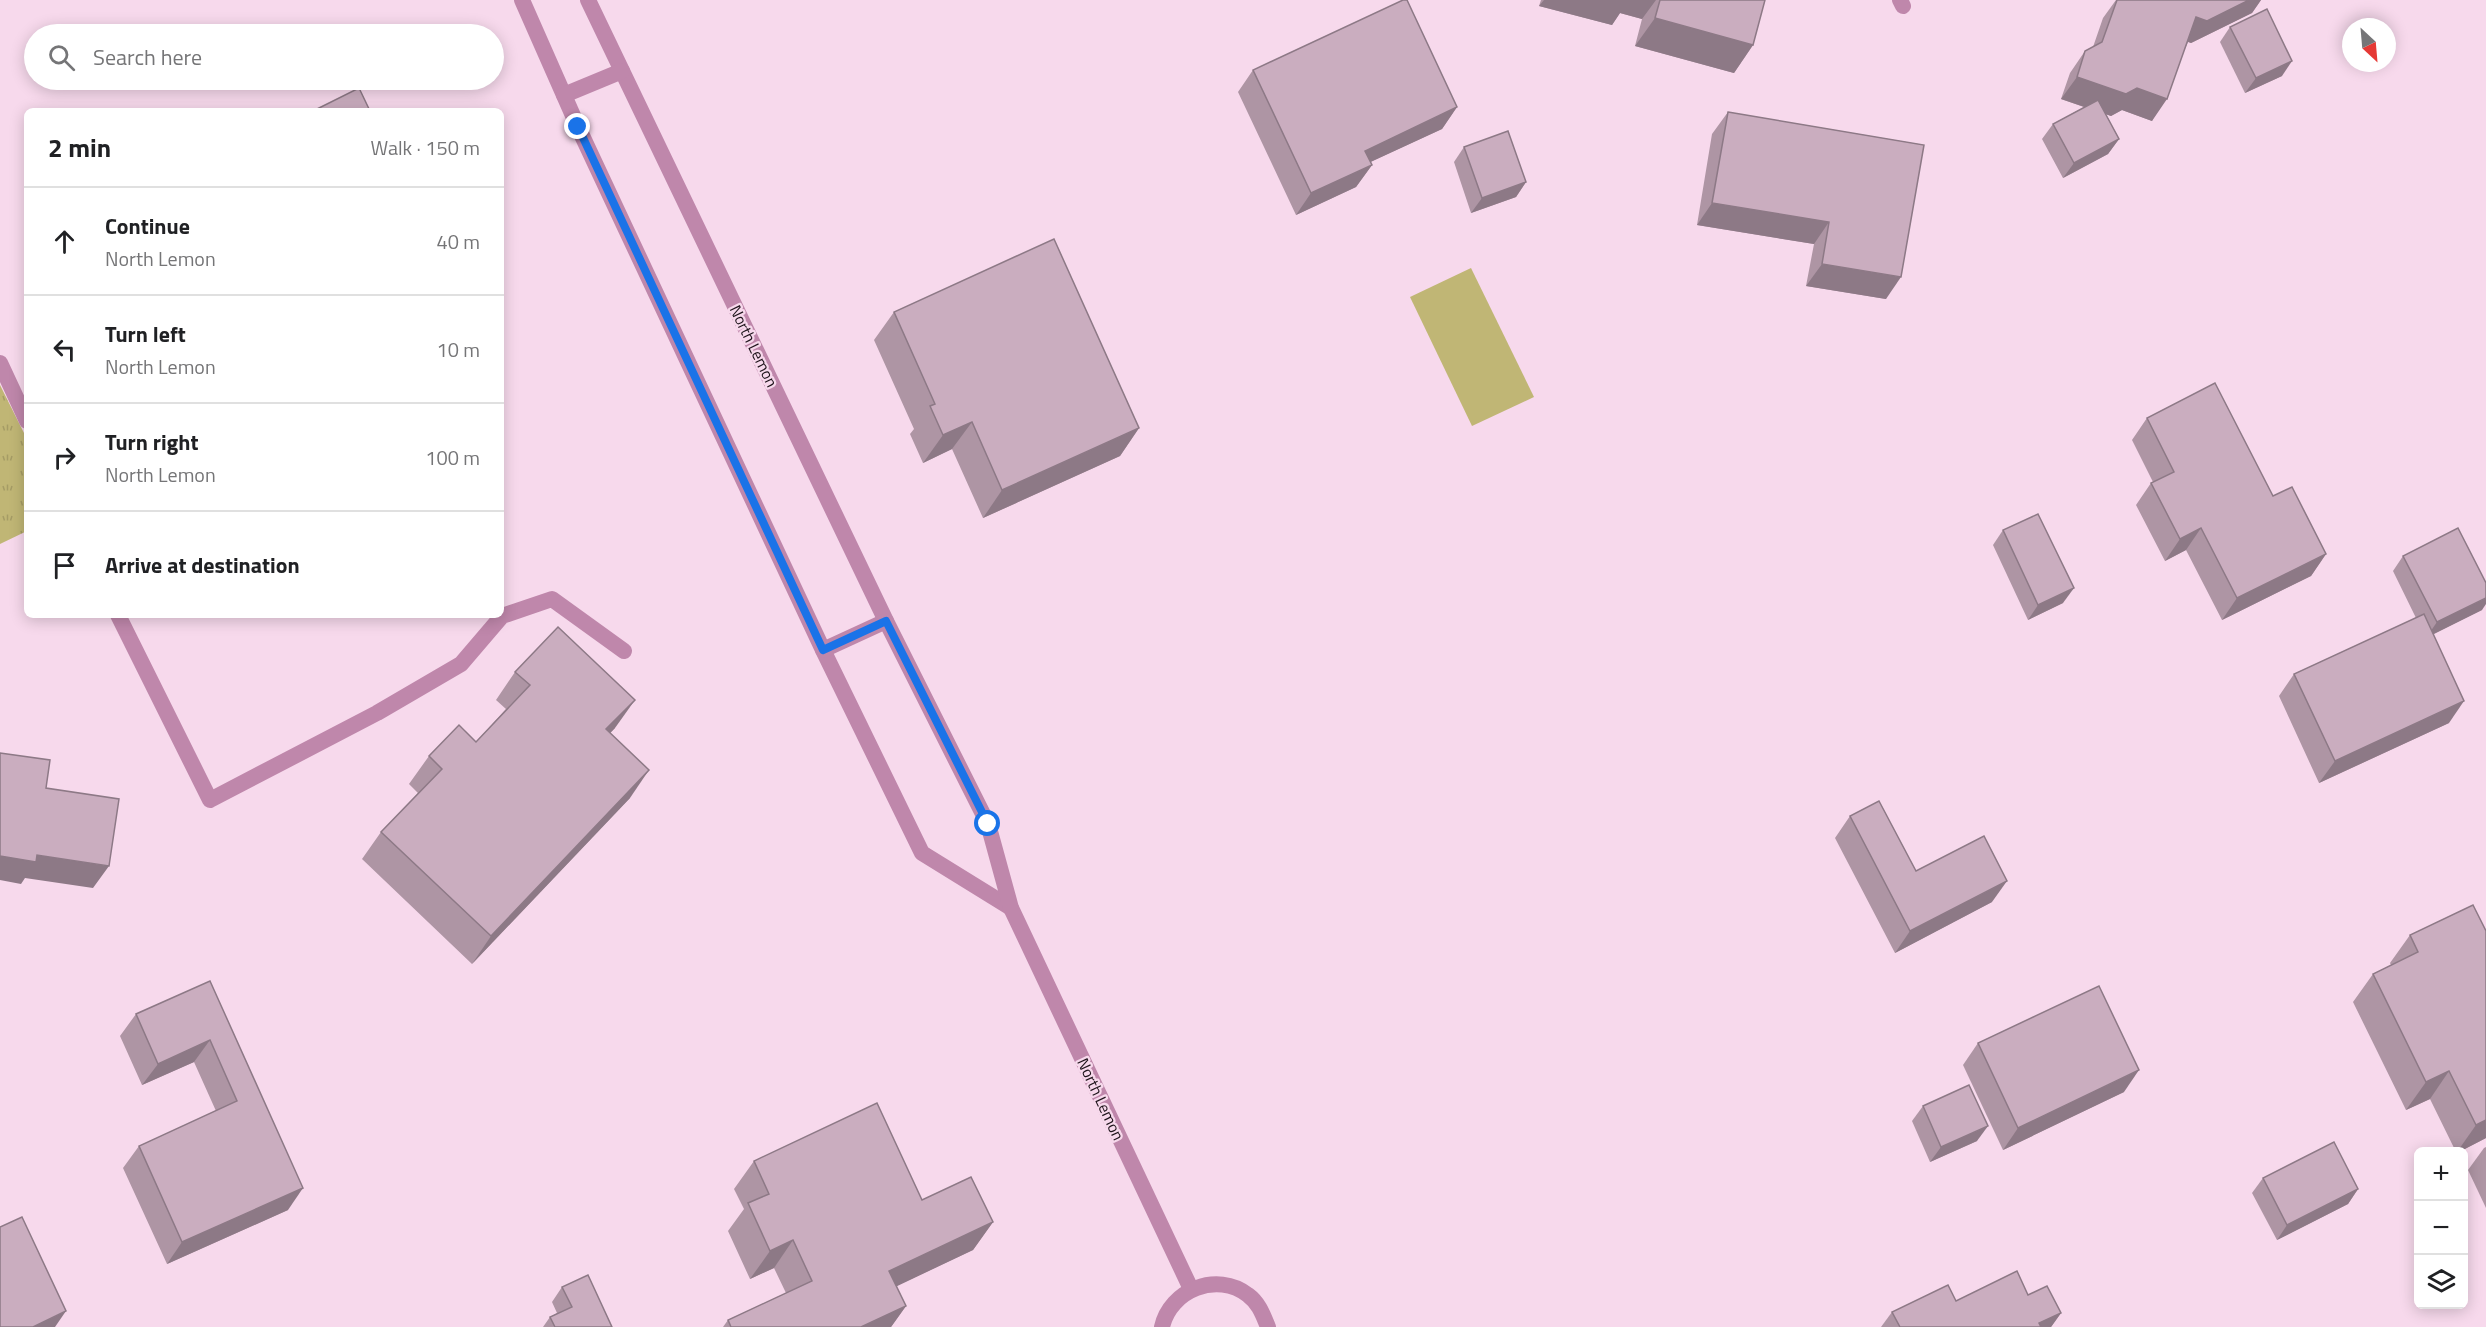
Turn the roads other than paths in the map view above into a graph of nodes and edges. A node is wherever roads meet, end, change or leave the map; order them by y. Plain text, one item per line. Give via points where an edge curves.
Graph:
1 (522, 0) edge
2 (588, 0) edge
3 (622, 71) junction
4 (564, 95) junction
5 (0, 363) edge
6 (24, 415) edge
7 (504, 615) edge
8 (119, 618) edge
9 (500, 618) edge
10 (886, 621) junction
11 (823, 650) junction
12 (624, 651) dead end
13 (1011, 908) junction
14 (1191, 1289) junction
15 (1162, 1327) edge
16 (1268, 1327) edge

1 - 4 street
2 - 3 street, North Lemon
3 - 4 street
3 - 10 street, North Lemon
4 - 11 street
5 - 6 street
7 - 12 street via 552,599
8 - 9 street via 210,800 377,713 461,664
10 - 11 street
10 - 13 street, North Lemon via 988,824
11 - 13 street via 922,853
13 - 14 street, North Lemon
14 - 15 street via 1175,1302
14 - 16 street via 1209,1284 1229,1286 1248,1295 1262,1311

